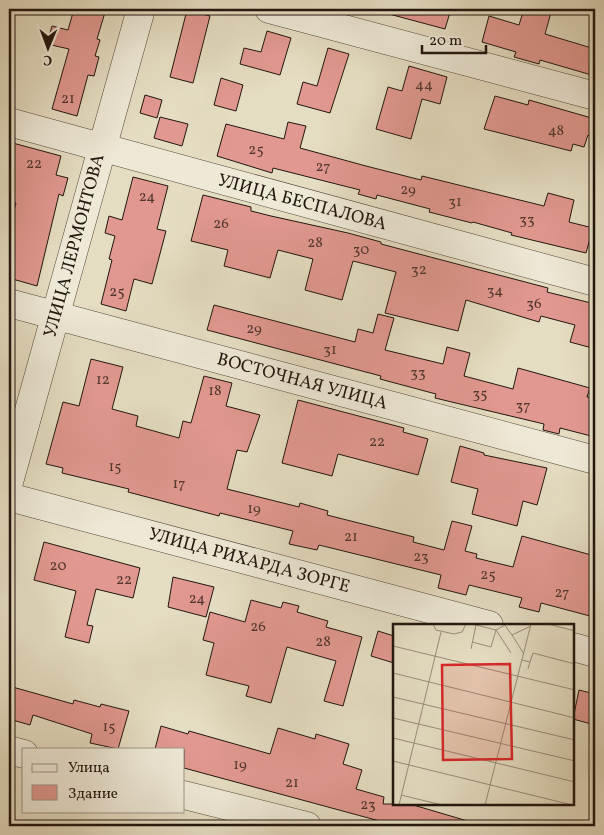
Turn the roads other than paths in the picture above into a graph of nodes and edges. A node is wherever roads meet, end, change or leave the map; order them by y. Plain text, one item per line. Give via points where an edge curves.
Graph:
1 (141, 9) edge
2 (269, 9) edge
3 (595, 96) edge
4 (9, 122) edge
5 (102, 148) junction
6 (595, 282) edge
7 (9, 303) edge
8 (56, 316) junction
9 (595, 460) edge
10 (9, 482) edge
11 (9, 497) edge
12 (485, 624) edge
13 (574, 647) edge
14 (595, 653) edge
15 (9, 750) edge
16 (22, 753) edge
17 (185, 795) edge
18 (307, 826) edge

1 - 5 street, УЛИЦА ЛЕРМОНТОВА
2 - 3 street
4 - 5 street, УЛИЦА БЕСПАЛОВА
5 - 6 street, УЛИЦА БЕСПАЛОВА
5 - 8 street, УЛИЦА ЛЕРМОНТОВА
7 - 8 street, ВОСТОЧНАЯ УЛИЦА
8 - 9 street, ВОСТОЧНАЯ УЛИЦА
8 - 10 street, УЛИЦА ЛЕРМОНТОВА
11 - 12 street, УЛИЦА РИХАРДА ЗОРГЕ
13 - 14 street
15 - 16 street
17 - 18 street

